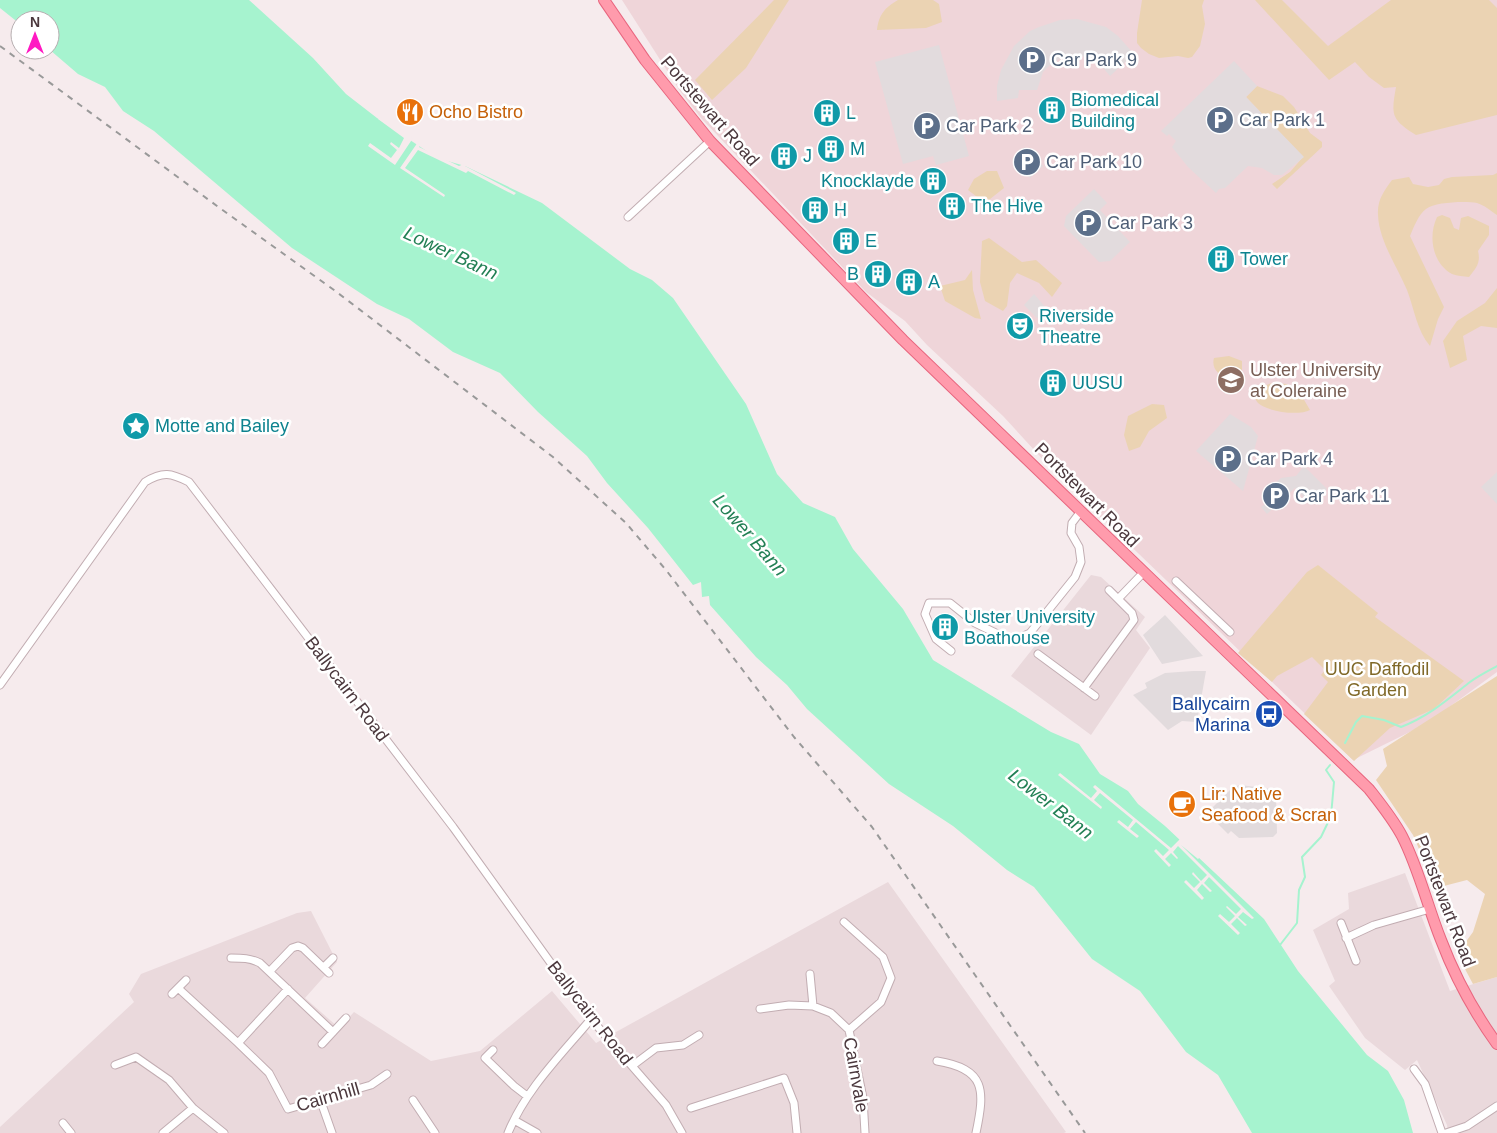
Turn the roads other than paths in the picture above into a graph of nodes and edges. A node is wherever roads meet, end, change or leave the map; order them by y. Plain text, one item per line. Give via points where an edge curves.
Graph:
1 (604, 0) edge
2 (710, 141) junction
3 (628, 217) dead end
4 (1081, 511) junction
5 (1142, 572) junction
6 (1176, 581) dead end
7 (1109, 590) dead end
8 (1118, 599) junction
9 (1230, 632) dead end
10 (951, 651) dead end
11 (1038, 654) dead end
12 (0, 684) edge
13 (1084, 688) junction
14 (1095, 696) dead end
15 (1430, 909) junction
16 (844, 922) dead end
17 (1341, 923) dead end
18 (1346, 938) junction
19 (231, 958) dead end
20 (332, 958) dead end
21 (1356, 961) dead end
22 (270, 971) junction
23 (810, 974) dead end
24 (186, 980) dead end
25 (288, 989) junction
26 (813, 1006) junction
27 (760, 1009) dead end
28 (346, 1018) dead end
29 (591, 1019) junction
30 (849, 1030) junction
31 (333, 1032) junction
32 (699, 1035) dead end
33 (1496, 1041) edge
34 (238, 1043) junction
35 (322, 1044) dead end
36 (493, 1050) dead end
37 (937, 1061) dead end
38 (115, 1065) dead end
39 (632, 1066) junction
40 (1414, 1068) dead end
41 (387, 1074) dead end
42 (527, 1096) junction
43 (320, 1099) junction
44 (413, 1100) dead end
45 (1497, 1106) edge
46 (193, 1108) junction
47 (691, 1108) dead end
48 (514, 1120) junction
49 (63, 1123) dead end
50 (71, 1133) edge
51 (164, 1133) edge
52 (224, 1133) edge
53 (332, 1133) edge
54 (435, 1133) edge
55 (508, 1133) edge
56 (536, 1133) edge
57 (682, 1133) edge
58 (797, 1133) edge
59 (865, 1133) edge
60 (976, 1133) edge
61 (1444, 1133) edge

1 - 2 main road, Portstewart Road via 645,60
2 - 3 street
2 - 4 main road, Portstewart Road via 903,340
4 - 5 main road, Portstewart Road
4 - 10 street via 1072,523 1071,532 1079,547 1081,562 1075,577 1030,633 1017,639 1004,637 975,623 950,603 929,603 925,614 936,639
5 - 8 street
5 - 15 main road, Portstewart Road via 1368,789 1402,835
6 - 9 street
7 - 8 street
8 - 13 street via 1132,613 1134,620
11 - 13 street
12 - 29 street, Ballycairn Road via 145,482 157,474 174,474 189,482 453,828
13 - 14 street
15 - 18 street via 1374,924
15 - 33 main road, Portstewart Road via 1464,993
16 - 30 street via 883,957 891,978 881,1002
17 - 18 street
18 - 21 street
19 - 22 street via 253,959
20 - 22 street via 327,970 298,946 292,948
22 - 25 street
23 - 26 street
24 - 34 street, Cairnhill via 175,991
25 - 31 street
25 - 34 street
26 - 27 street, Cairnvale
26 - 30 street, Cairnvale via 831,1013
28 - 31 street
29 - 39 street, Ballycairn Road
29 - 42 street
30 - 59 street, Cairnvale via 863,1098
31 - 35 street
32 - 39 street via 683,1046 656,1048
34 - 43 street, Cairnhill via 269,1073 288,1109
36 - 42 street via 485,1058
37 - 60 street via 963,1067 979,1084 982,1102
38 - 46 street via 136,1058 169,1080
39 - 57 street, Ballycairn Road via 666,1105
40 - 61 street via 1425,1084
41 - 43 street, Cairnhill via 371,1085
42 - 48 street
43 - 53 street
44 - 54 street
45 - 61 street via 1468,1126
46 - 51 street
46 - 52 street
47 - 58 street via 784,1078 794,1103
48 - 55 street
48 - 56 street
49 - 50 street

